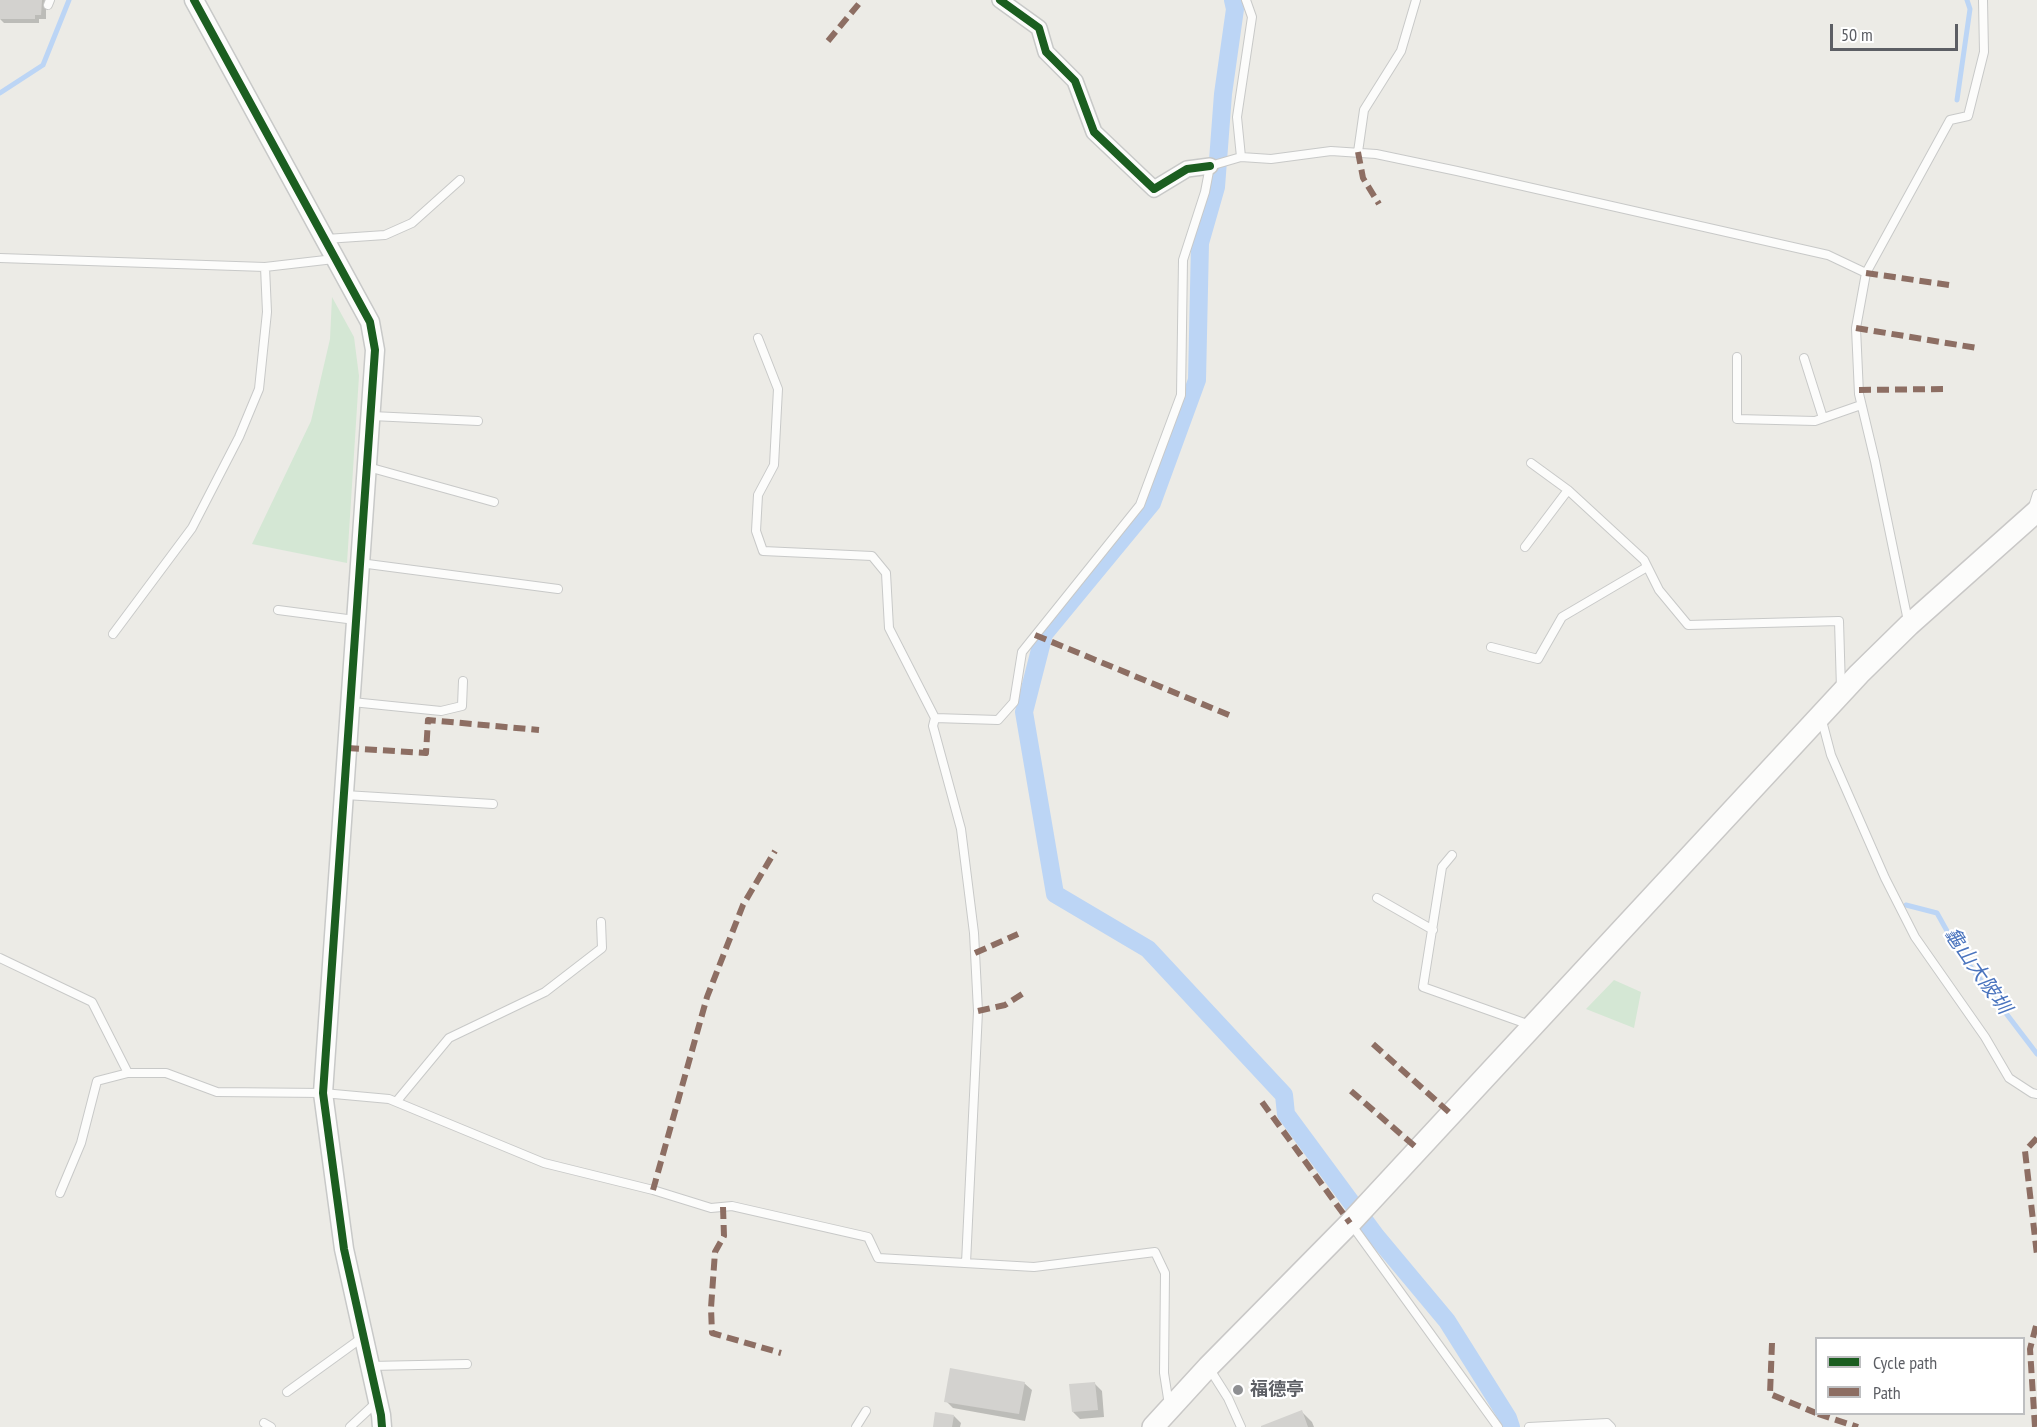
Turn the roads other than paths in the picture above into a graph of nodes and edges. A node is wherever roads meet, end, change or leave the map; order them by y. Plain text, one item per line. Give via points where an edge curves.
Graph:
1 (194, 0) edge
2 (999, 0) edge
3 (1246, 0) edge
4 (1416, 0) edge
5 (1983, 0) edge
6 (1358, 152) junction
7 (1241, 157) junction
8 (1210, 166) junction
9 (460, 180) dead end
10 (325, 239) junction
11 (0, 258) edge
12 (335, 258) junction
13 (265, 267) junction
14 (1866, 273) junction
15 (758, 338) dead end
16 (1737, 357) dead end
17 (1804, 358) dead end
18 (1861, 405) junction
19 (371, 416) junction
20 (1823, 418) junction
21 (478, 421) dead end
22 (1531, 463) dead end
23 (367, 466) junction
24 (1568, 490) junction
25 (2037, 494) edge
26 (494, 502) dead end
27 (2034, 514) edge
28 (1526, 547) dead end
29 (360, 563) junction
30 (1647, 567) junction
31 (558, 589) dead end
32 (278, 610) dead end
33 (356, 620) junction
34 (1909, 625) junction
35 (113, 634) dead end
36 (1491, 647) dead end
37 (463, 681) dead end
38 (1841, 693) junction
39 (350, 702) junction
40 (1821, 716) junction
41 (935, 718) junction
42 (344, 795) junction
43 (493, 804) dead end
44 (1452, 855) dead end
45 (1377, 898) dead end
46 (601, 922) dead end
47 (1433, 930) junction
48 (0, 958) edge
49 (1532, 1025) junction
50 (128, 1073) junction
51 (323, 1093) junction
52 (2037, 1094) edge
53 (396, 1102) junction
54 (60, 1193) dead end
55 (1350, 1223) junction
56 (966, 1263) junction
57 (364, 1337) junction
58 (467, 1364) dead end
59 (370, 1366) junction
60 (1208, 1367) junction
61 (286, 1392) dead end
62 (378, 1401) junction
63 (1170, 1409) junction
64 (866, 1411) dead end
65 (350, 1427) edge
66 (382, 1427) edge
67 (856, 1427) edge
68 (1153, 1427) edge
69 (1240, 1427) edge
70 (1498, 1427) edge
71 (1529, 1427) edge
72 (1611, 1427) edge

1 - 10 street
2 - 8 street via 1039,28 1046,52 1075,81 1094,132 1154,189 1187,169
3 - 7 lane via 1252,17 1237,117
4 - 6 lane via 1401,51 1364,110
5 - 14 lane via 1984,52 1968,116 1950,120
6 - 7 lane via 1331,151 1271,159
6 - 14 lane via 1828,255
7 - 8 lane
8 - 41 lane via 1183,260 1181,395 1140,505 1022,652 1014,702 998,720
9 - 10 lane via 412,222 385,236
10 - 12 street
11 - 13 lane
12 - 13 lane
12 - 19 street via 370,322 375,350
13 - 35 lane via 267,312 258,389 239,437 192,528
14 - 18 lane via 1856,328
15 - 41 lane via 778,389 774,465 758,495 756,531 763,551 872,556 886,573 889,628
16 - 20 lane via 1737,419
17 - 20 lane
18 - 20 lane
18 - 34 lane
19 - 21 lane
19 - 23 street
22 - 24 lane
23 - 26 lane
23 - 29 street
24 - 28 lane
24 - 30 lane
25 - 27 lane
27 - 34 main road
29 - 31 lane
29 - 33 street
30 - 36 lane via 1562,617 1538,659
30 - 38 lane via 1659,591 1688,624 1839,621
32 - 33 lane
33 - 39 street
34 - 38 main road
37 - 39 lane via 462,706 441,711
38 - 40 main road
39 - 42 street
40 - 49 main road
40 - 52 lane via 1831,755 1915,937 2009,1078
41 - 56 lane via 933,726 961,829 974,933 978,1011
42 - 43 lane
42 - 51 street
44 - 47 lane via 1442,867
45 - 47 lane
46 - 53 lane via 602,948 544,992 449,1038
47 - 49 lane via 1423,987
48 - 50 lane via 92,1002
49 - 55 main road
50 - 51 lane via 166,1073 217,1092
50 - 54 lane via 98,1081 81,1143
51 - 53 lane
51 - 57 street via 344,1249
53 - 56 lane via 544,1163 711,1208 732,1206 868,1237 878,1258
55 - 60 main road
55 - 70 lane
56 - 63 lane via 1035,1267 1155,1252 1165,1273 1164,1373
57 - 59 street
57 - 61 lane
58 - 59 lane
59 - 62 street
60 - 63 main road
60 - 69 lane via 1228,1398
62 - 65 lane
62 - 66 street
63 - 68 main road
64 - 67 lane
71 - 72 lane via 1607,1423

